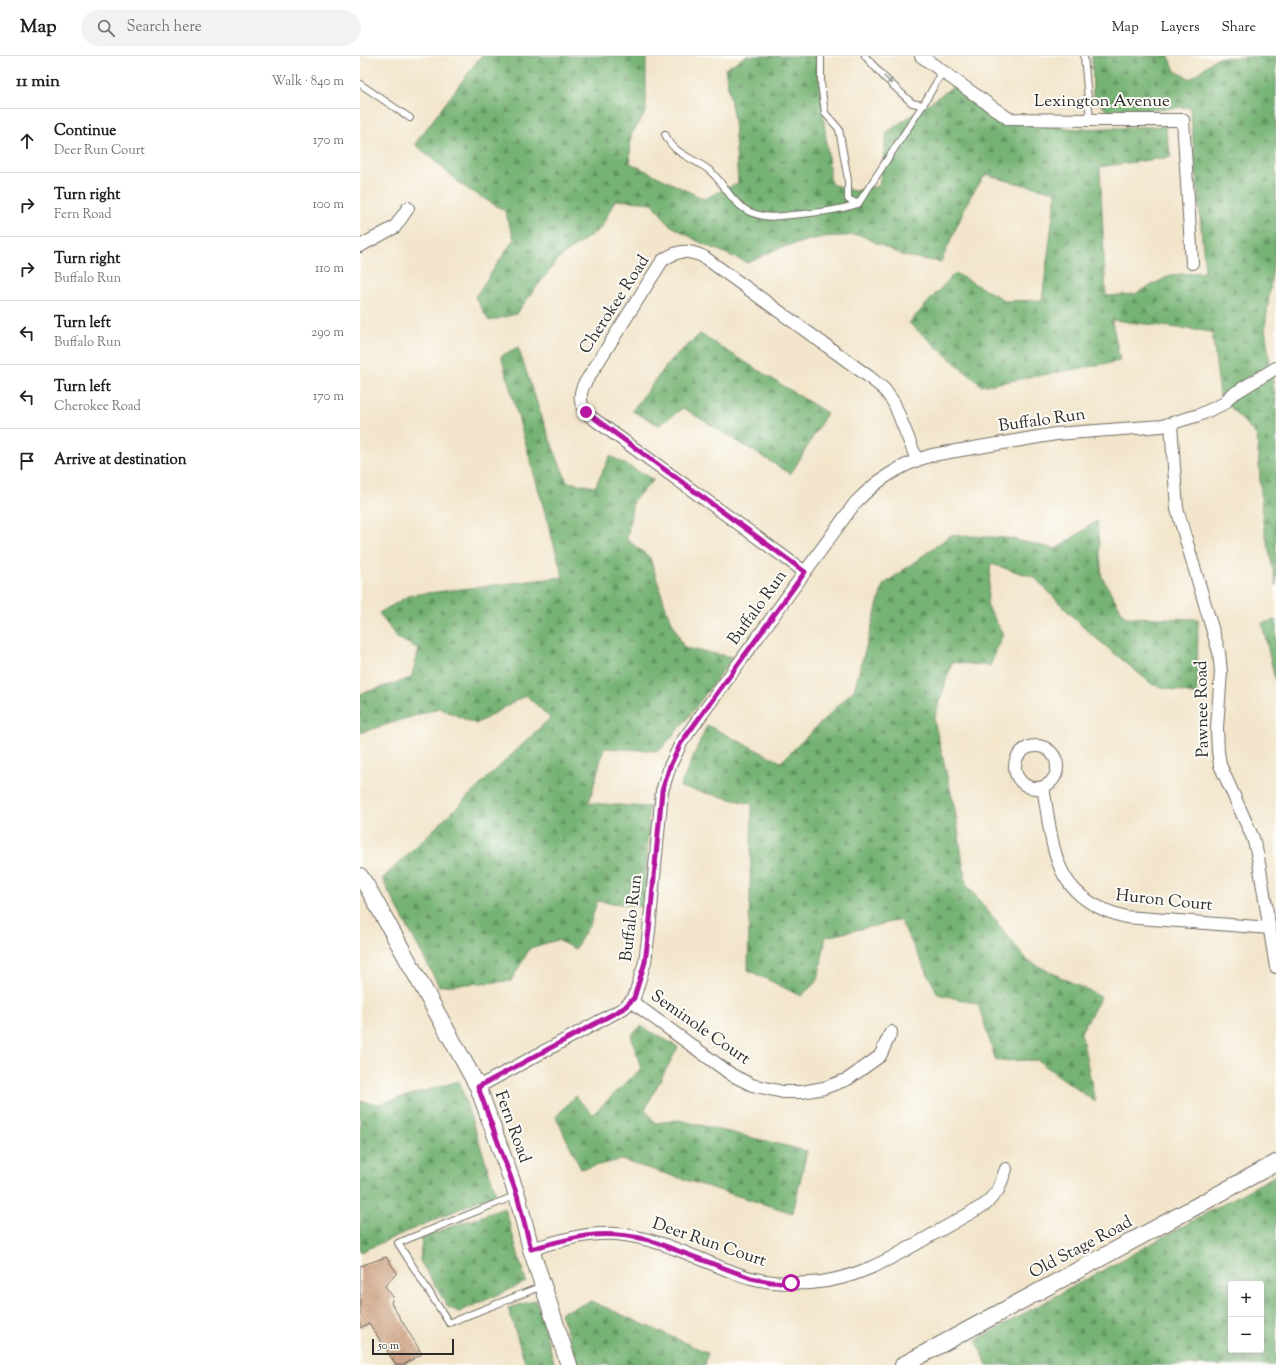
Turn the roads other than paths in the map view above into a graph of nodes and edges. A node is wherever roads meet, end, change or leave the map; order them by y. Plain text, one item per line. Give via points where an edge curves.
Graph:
1 (821, 56) edge
2 (865, 56) edge
3 (921, 56) edge
4 (1084, 56) edge
5 (943, 72) junction
6 (360, 84) edge
7 (923, 105) junction
8 (410, 118) dead end
9 (1090, 120) junction
10 (665, 134) dead end
11 (858, 204) junction
12 (408, 208) dead end
13 (360, 246) edge
14 (1192, 263) dead end
15 (1276, 368) edge
16 (1171, 424) junction
17 (918, 460) junction
18 (805, 572) junction
19 (1043, 787) dead end
20 (360, 876) edge
21 (1270, 928) junction
22 (1276, 966) edge
23 (631, 1001) junction
24 (890, 1032) dead end
25 (478, 1087) junction
26 (1276, 1163) edge
27 (1006, 1169) dead end
28 (517, 1195) junction
29 (531, 1249) junction
30 (543, 1286) junction
31 (569, 1365) edge
32 (904, 1365) edge

1 - 11 lane via 826,113 839,129 848,180 848,199
2 -> 7 lane via 912,103
3 - 5 street, Lexington Avenue
4 - 9 lane
5 - 7 lane
5 - 9 street, Lexington Avenue via 1009,119
6 - 8 lane
7 - 11 lane
9 - 14 street, Lexington Avenue via 1183,120
10 - 11 lane via 677,151 712,173 733,199 754,213 781,216 834,211
12 - 13 street via 395,227
15 - 16 street, Buffalo Run via 1230,396 1225,403
16 - 17 street, Buffalo Run via 1056,434
16 - 21 street, Pawnee Road via 1177,509 1219,652 1221,672 1217,728 1220,765 1253,838
17 - 18 street, Buffalo Run via 891,472 867,491 855,503
17 - 18 street, Cherokee Road via 894,403 884,389 868,376 704,257 687,251 677,252 662,261 583,386 580,393 582,407 591,417
18 - 23 street, Buffalo Run via 681,743 670,766 662,791 645,962
19 - 21 street, Huron Court via 1058,864 1072,887 1092,905 1108,913 1126,917
20 - 25 street, Fern Road
21 - 22 street, Pawnee Road
23 - 24 street, Seminole Court via 732,1075 752,1085 783,1092 824,1088 848,1079 880,1056
23 - 25 street via 624,1008
25 - 28 street, Fern Road
26 - 32 street, Old Stage Road
27 - 29 street, Deer Run Court via 998,1190 986,1204 885,1262 832,1280 791,1283 751,1278 649,1240 616,1234 583,1235
28 - 29 street, Fern Road
28 - 30 lane via 398,1243 449,1323
29 - 30 street, Fern Road
30 - 31 street, Fern Road

